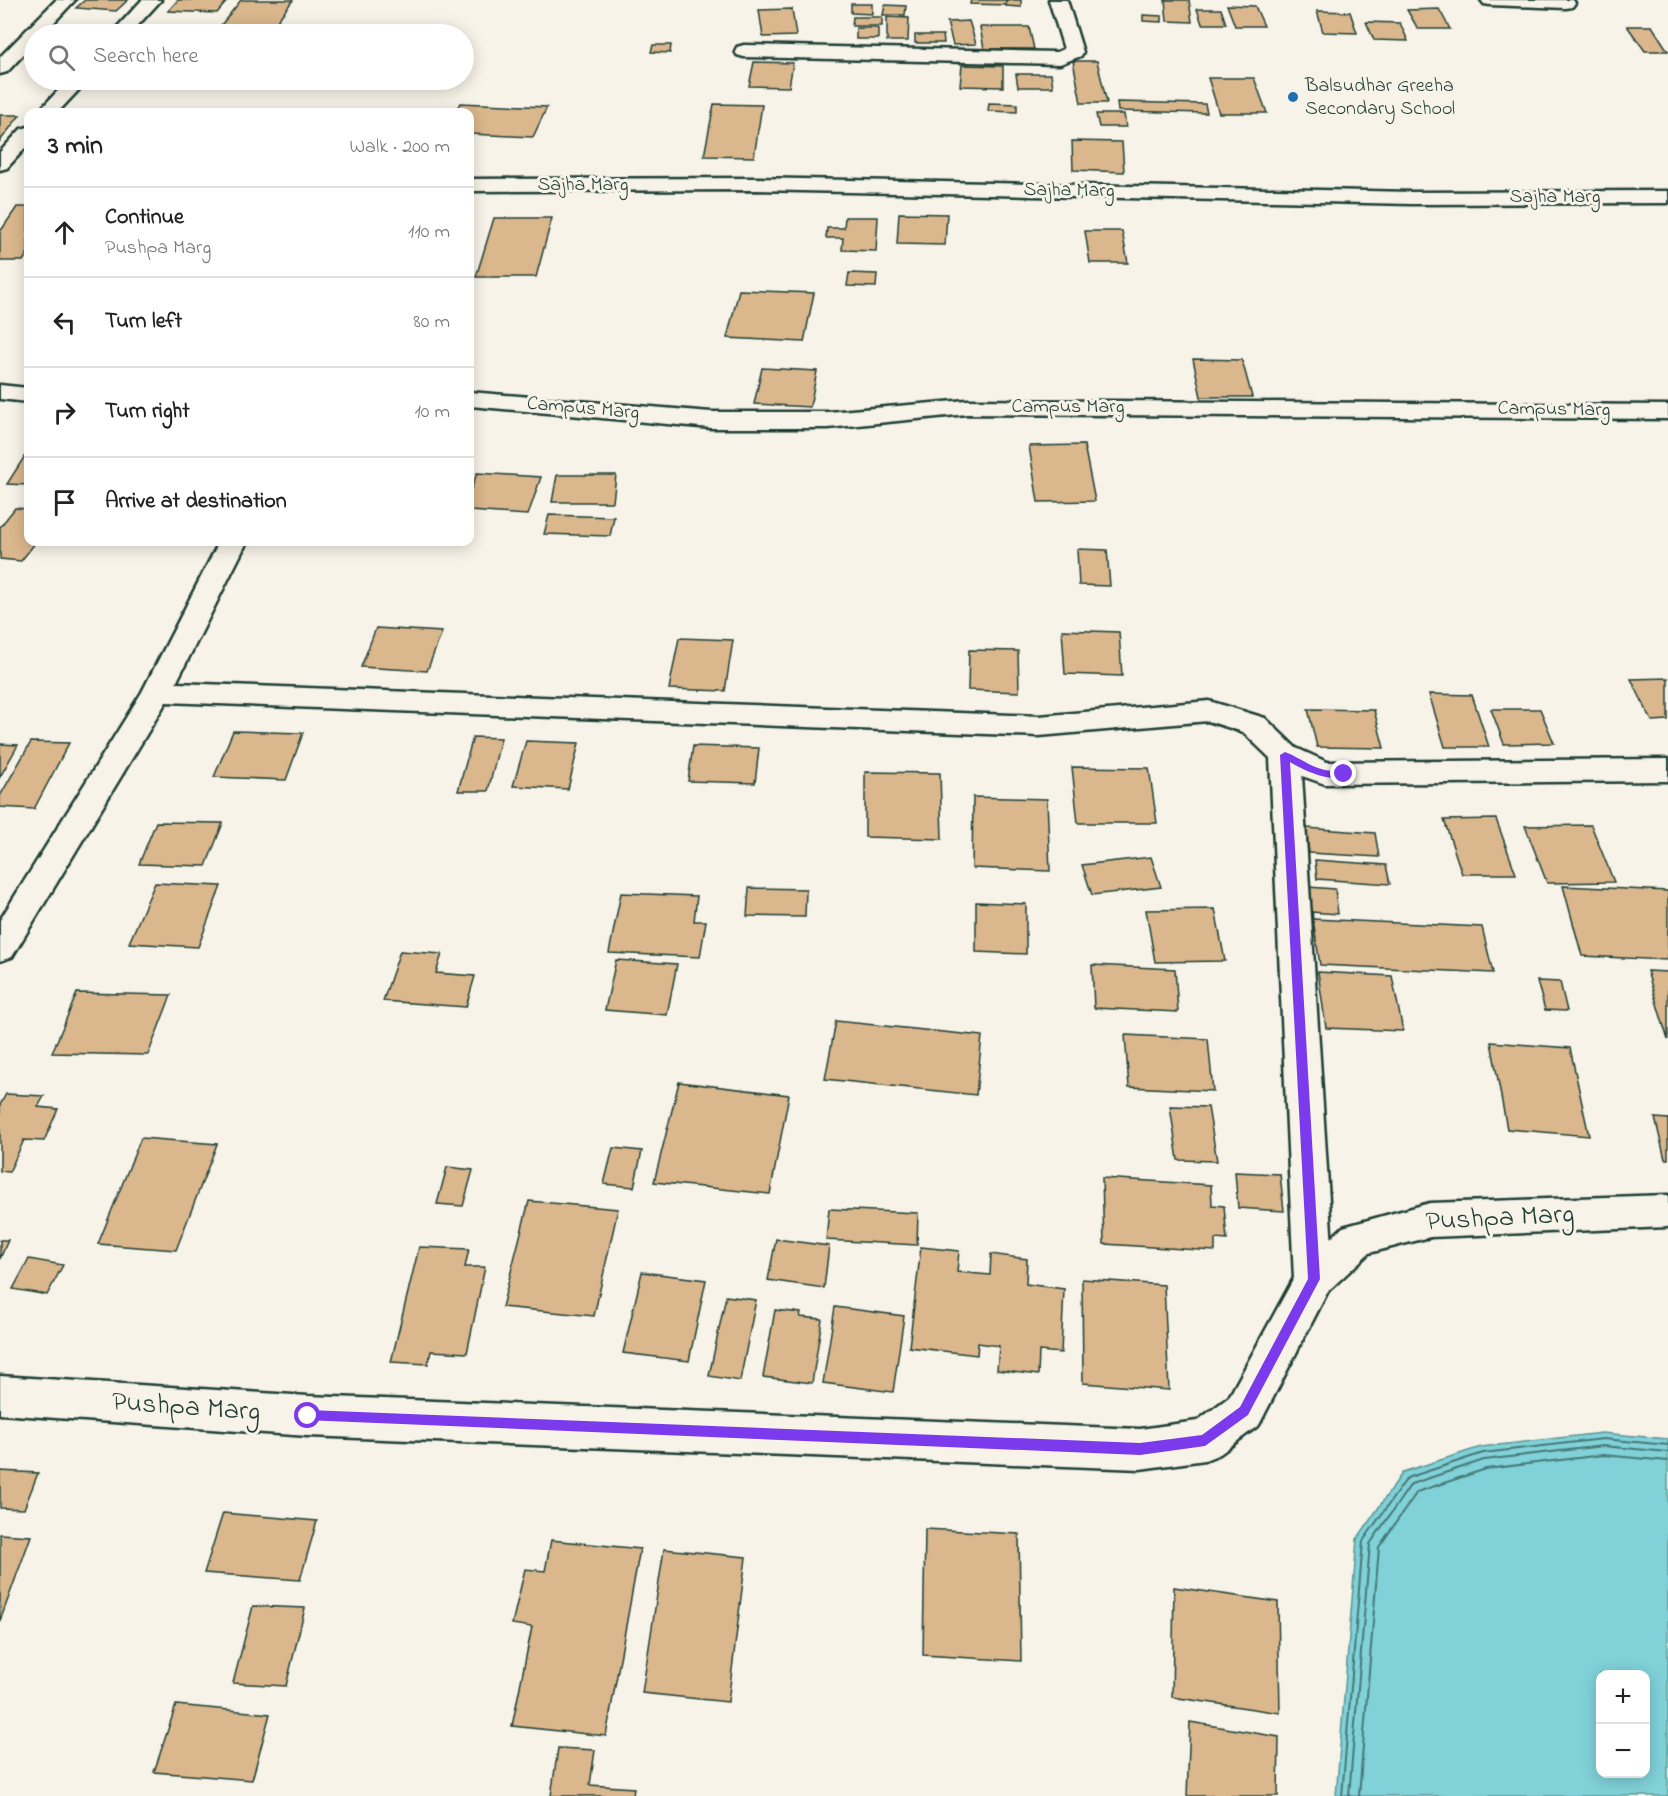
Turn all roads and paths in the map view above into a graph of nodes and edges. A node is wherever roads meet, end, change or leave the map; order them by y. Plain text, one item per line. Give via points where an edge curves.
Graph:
1 (66, 0) edge
2 (152, 0) edge
3 (1058, 0) edge
4 (1490, 0) edge
5 (1566, 3) dead end
6 (43, 24) edge
7 (129, 24) edge
8 (24, 43) edge
9 (744, 51) dead end
10 (0, 68) edge
11 (69, 90) edge
12 (52, 108) edge
13 (24, 139) edge
14 (6, 168) edge
15 (474, 185) edge
16 (1668, 197) edge
17 (0, 392) edge
18 (24, 395) edge
19 (474, 399) edge
20 (1668, 411) edge
21 (231, 546) edge
22 (157, 692) junction
23 (1285, 755) junction
24 (1668, 770) edge
25 (0, 948) edge
26 (1668, 1211) edge
27 (1314, 1279) junction
28 (0, 1395) edge

1 - 6 street
2 - 7 street
3 - 9 street via 1074,52 1060,58
4 - 5 street
8 - 10 street
11 - 12 street
13 - 14 street
15 - 16 street, Sajha Marg via 754,184 1412,198
17 - 18 street
19 - 20 street, Campus Marg via 711,420 828,420 967,406
21 - 22 street
22 - 23 street via 1039,726 1209,711 1254,725
22 - 25 street
23 - 24 street via 1325,773 1344,774
23 - 27 street
26 - 27 street, Pushpa Marg via 1430,1220 1357,1239
27 - 28 street, Pushpa Marg via 1244,1411 1205,1440 1140,1449 308,1416

